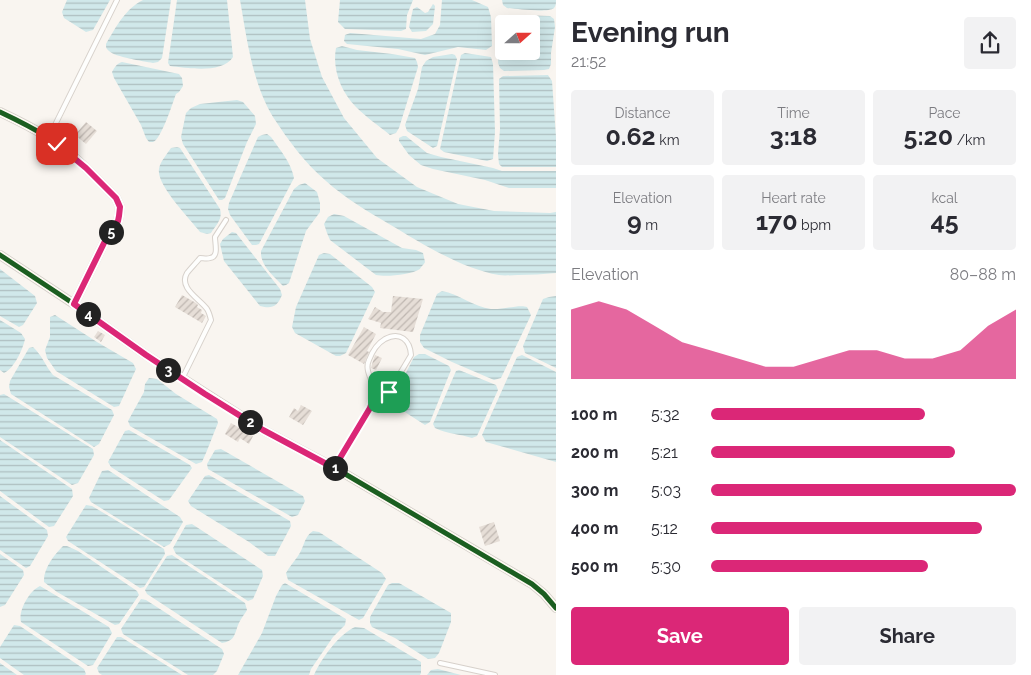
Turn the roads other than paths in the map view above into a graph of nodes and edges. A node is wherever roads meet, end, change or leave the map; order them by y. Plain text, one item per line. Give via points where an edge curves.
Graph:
1 (117, 0) edge
2 (0, 112) edge
3 (48, 138) junction
4 (226, 220) dead end
5 (0, 256) edge
6 (74, 304) junction
7 (182, 379) junction
8 (374, 396) junction
9 (334, 468) junction
10 (556, 608) edge
11 (440, 663) dead end
12 (495, 675) edge

1 - 3 lane
2 - 3 street
3 - 6 street via 86,168 116,198 120,207 118,221
4 - 7 lane via 215,237 214,255 209,259 200,258 186,275 188,290 207,308 210,320
5 - 6 street
6 - 7 street
7 - 9 street via 263,430
8 - 8 lane via 389,392 411,355 407,340 401,336 384,339 368,361
8 - 9 lane
9 - 10 street via 532,584
11 - 12 lane

